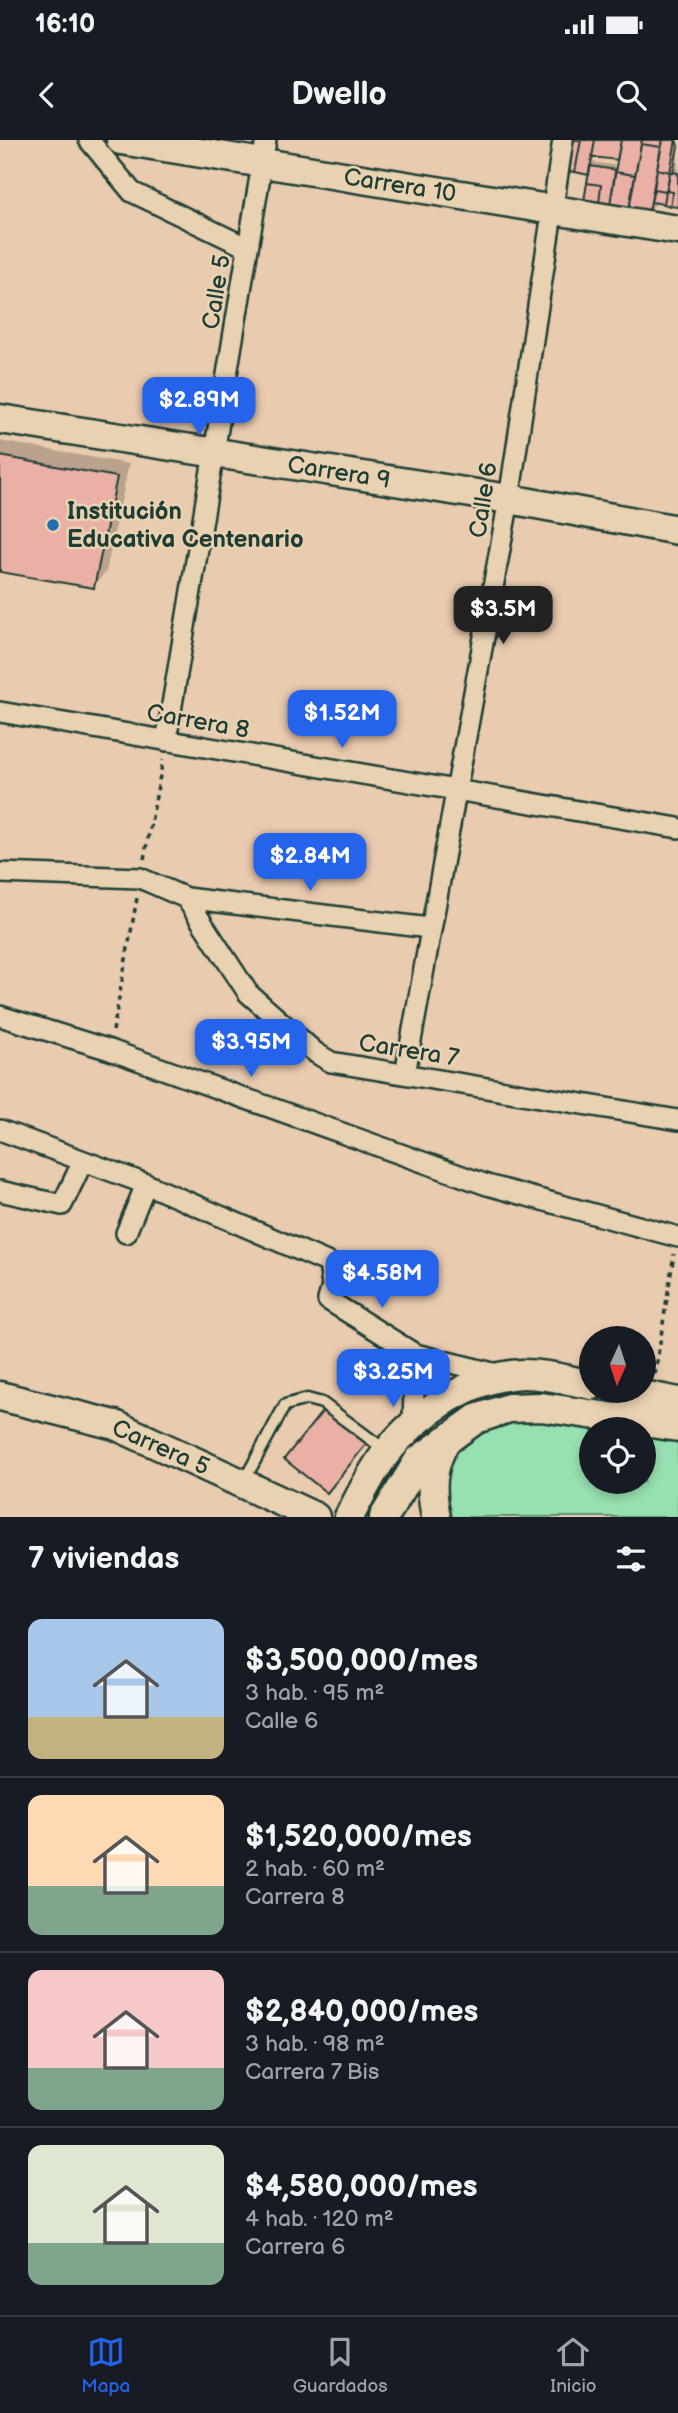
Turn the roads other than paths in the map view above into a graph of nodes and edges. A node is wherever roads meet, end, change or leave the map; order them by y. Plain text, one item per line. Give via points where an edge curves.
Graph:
1 (89, 140) edge
2 (121, 140) edge
3 (563, 140) edge
4 (265, 151) edge
5 (552, 210) junction
6 (678, 230) edge
7 (248, 248) junction
8 (0, 419) edge
9 (217, 453) junction
10 (509, 499) junction
11 (678, 530) edge
12 (0, 712) edge
13 (166, 741) junction
14 (456, 790) junction
15 (678, 828) edge
16 (0, 873) edge
17 (186, 898) junction
18 (429, 928) junction
19 (0, 1016) edge
20 (405, 1074) junction
21 (678, 1120) edge
22 (0, 1130) edge
23 (83, 1161) junction
24 (146, 1184) junction
25 (0, 1191) edge
26 (126, 1233) dead end
27 (678, 1237) edge
28 (415, 1354) junction
29 (504, 1376) junction
30 (579, 1382) edge
31 (0, 1395) edge
32 (413, 1424) junction
33 (678, 1427) edge
34 (446, 1439) junction
35 (388, 1451) junction
36 (242, 1483) junction
37 (315, 1517) edge
38 (349, 1517) edge
39 (384, 1517) edge
40 (436, 1517) edge

1 - 7 street via 132,192
2 - 4 main road, Carrera 10
3 - 5 street, Calle 6
4 - 5 main road, Carrera 10
4 - 7 street, Calle 5
5 - 6 main road, Carrera 10
5 - 10 street, Calle 6
7 - 9 street, Calle 5
8 - 9 main road, Carrera 9
9 - 10 main road, Carrera 9
9 - 13 street, Calle 5
10 - 11 main road, Carrera 9
10 - 14 street, Calle 6
12 - 13 street, Carrera 8
13 - 14 street, Carrera 8
14 - 15 street, Carrera 8
14 - 18 street, Calle 6
16 - 17 street via 140,878
17 - 18 street
17 - 20 street, Carrera 7 via 248,993 316,1053 331,1062
18 - 20 street, Calle 6
19 - 27 street via 110,1050 487,1185
20 - 21 street, Carrera 7
22 - 23 street
23 - 24 street
23 - 25 street via 62,1205
24 - 26 street
24 - 28 street via 329,1262 332,1286 328,1300
28 - 29 street
28 - 32 street
29 - 30 main road via 542,1375
29 - 32 main road via 458,1393
31 - 36 main road, Carrera 5 via 115,1425
32 - 35 main road
33 - 34 main road via 541,1407 509,1408 476,1419
34 - 39 main road via 410,1471
34 - 40 main road via 433,1461
35 - 36 lane via 322,1403 307,1399 285,1405
35 - 38 main road
36 - 37 main road, Carrera 5

